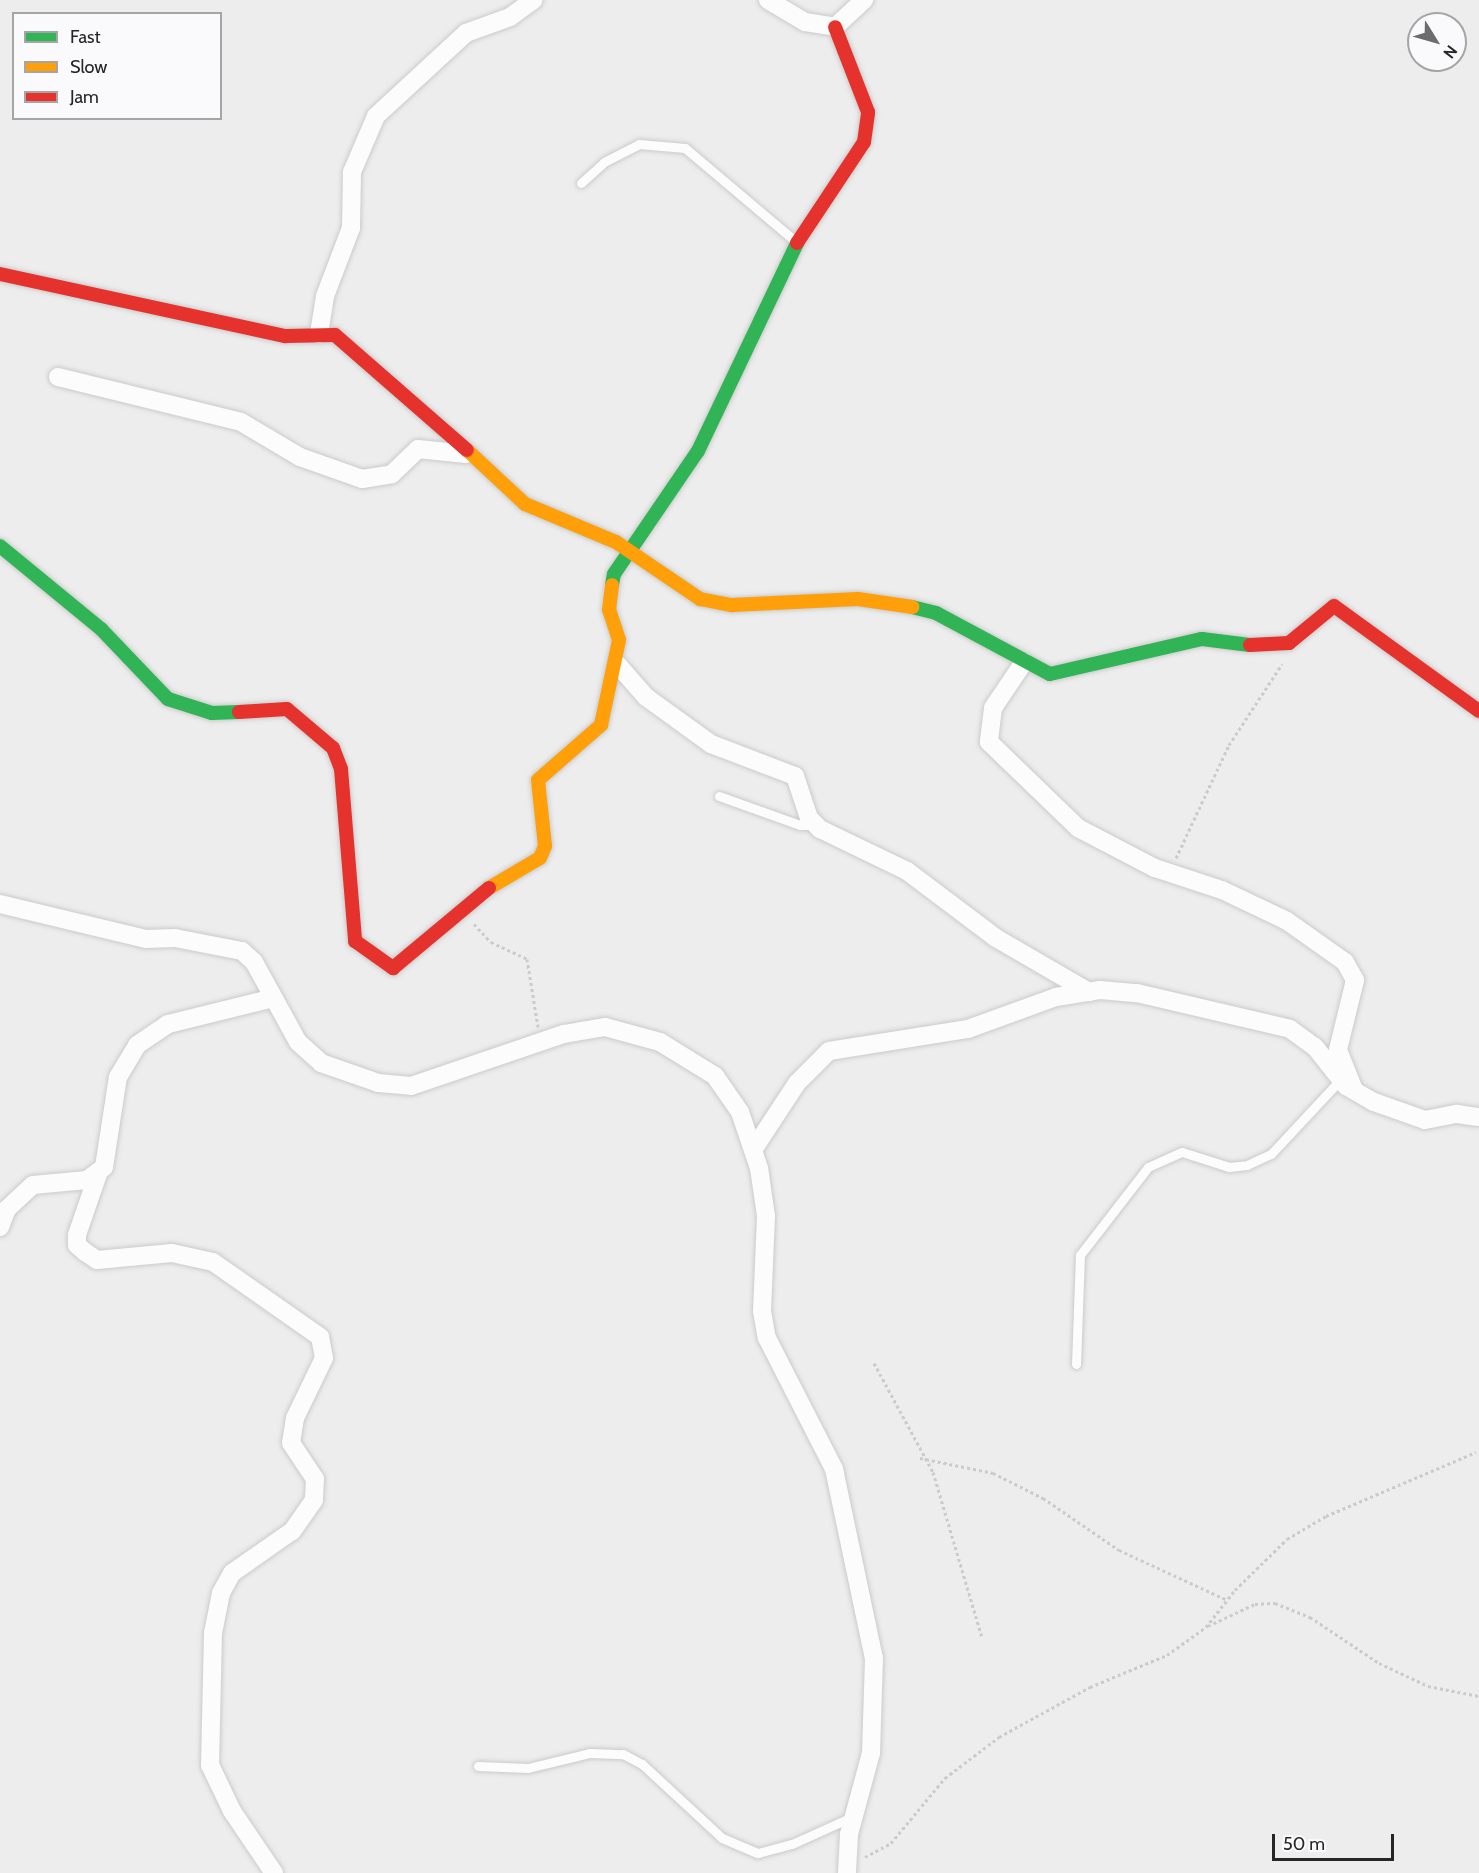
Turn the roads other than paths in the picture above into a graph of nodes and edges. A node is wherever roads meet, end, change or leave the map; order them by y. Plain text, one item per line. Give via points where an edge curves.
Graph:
1 (534, 0) edge
2 (768, 0) edge
3 (864, 0) edge
4 (836, 27) junction
5 (581, 183) dead end
6 (796, 242) junction
7 (0, 274) edge
8 (319, 334) junction
9 (58, 377) dead end
10 (466, 454) junction
11 (0, 546) edge
12 (630, 551) junction
13 (1024, 662) junction
14 (618, 665) junction
15 (1479, 711) edge
16 (719, 796) dead end
17 (816, 825) junction
18 (0, 904) edge
19 (1089, 992) junction
20 (273, 998) junction
21 (1340, 1080) junction
22 (1355, 1092) junction
23 (1479, 1117) edge
24 (753, 1150) junction
25 (99, 1171) junction
26 (0, 1227) edge
27 (1076, 1364) dead end
28 (478, 1766) dead end
29 (854, 1816) junction
30 (847, 1868) edge
31 (274, 1873) edge

1 - 8 street via 510,16 466,33 376,116 352,172 351,228 325,296
2 - 4 street via 805,22
3 - 4 street
4 - 6 street via 869,123 850,165
5 - 6 lane via 604,162 639,144 685,148
6 - 12 street via 763,324 698,451
7 - 8 street via 285,336
8 - 10 street via 335,335 360,351
9 - 10 street via 241,422 300,457 362,479 392,474 418,449
10 - 12 street via 542,515
11 - 14 street via 100,629 168,699 212,713 288,709 310,723 333,748 340,769 355,941 384,966 393,968 463,907 540,858 545,846 538,780 601,725
12 - 13 street via 700,599 732,604 858,599 901,604 936,613
12 - 14 street via 608,591 619,640
13 - 15 street via 1050,674 1202,639 1240,646 1289,643 1334,606
13 - 22 street via 993,708 989,742 1078,828 1172,874 1222,890 1287,921 1346,962 1355,980 1338,1050
14 - 17 street via 646,697 702,738 795,776
16 - 17 lane via 800,825
17 - 19 street via 907,871 996,938
18 - 20 street via 146,939 226,945 254,962
19 - 21 street via 1137,993 1290,1029 1315,1047
19 - 24 street via 1056,997 968,1029 829,1051 797,1083 769,1133
20 - 24 street via 298,1042 321,1063 378,1083 411,1086 605,1027 660,1042 715,1076 740,1112
20 - 25 street via 168,1024 137,1045 118,1077 108,1149
21 - 22 street
21 - 27 lane via 1272,1154 1247,1165 1229,1167 1182,1152 1148,1167 1080,1255
22 - 23 street via 1406,1117
24 - 29 street via 766,1216 762,1311 767,1338 834,1469 874,1658 870,1753
25 - 26 street via 87,1180 33,1185 7,1209
25 - 31 street via 77,1235 77,1245 85,1252 97,1260 172,1253 213,1262 320,1337 324,1358 295,1418 291,1443 315,1479 314,1500 292,1530 232,1573 221,1593 213,1634 210,1765 232,1811
28 - 29 lane via 528,1768 590,1753 622,1754 642,1764 722,1838 758,1853 792,1844
29 - 30 street

